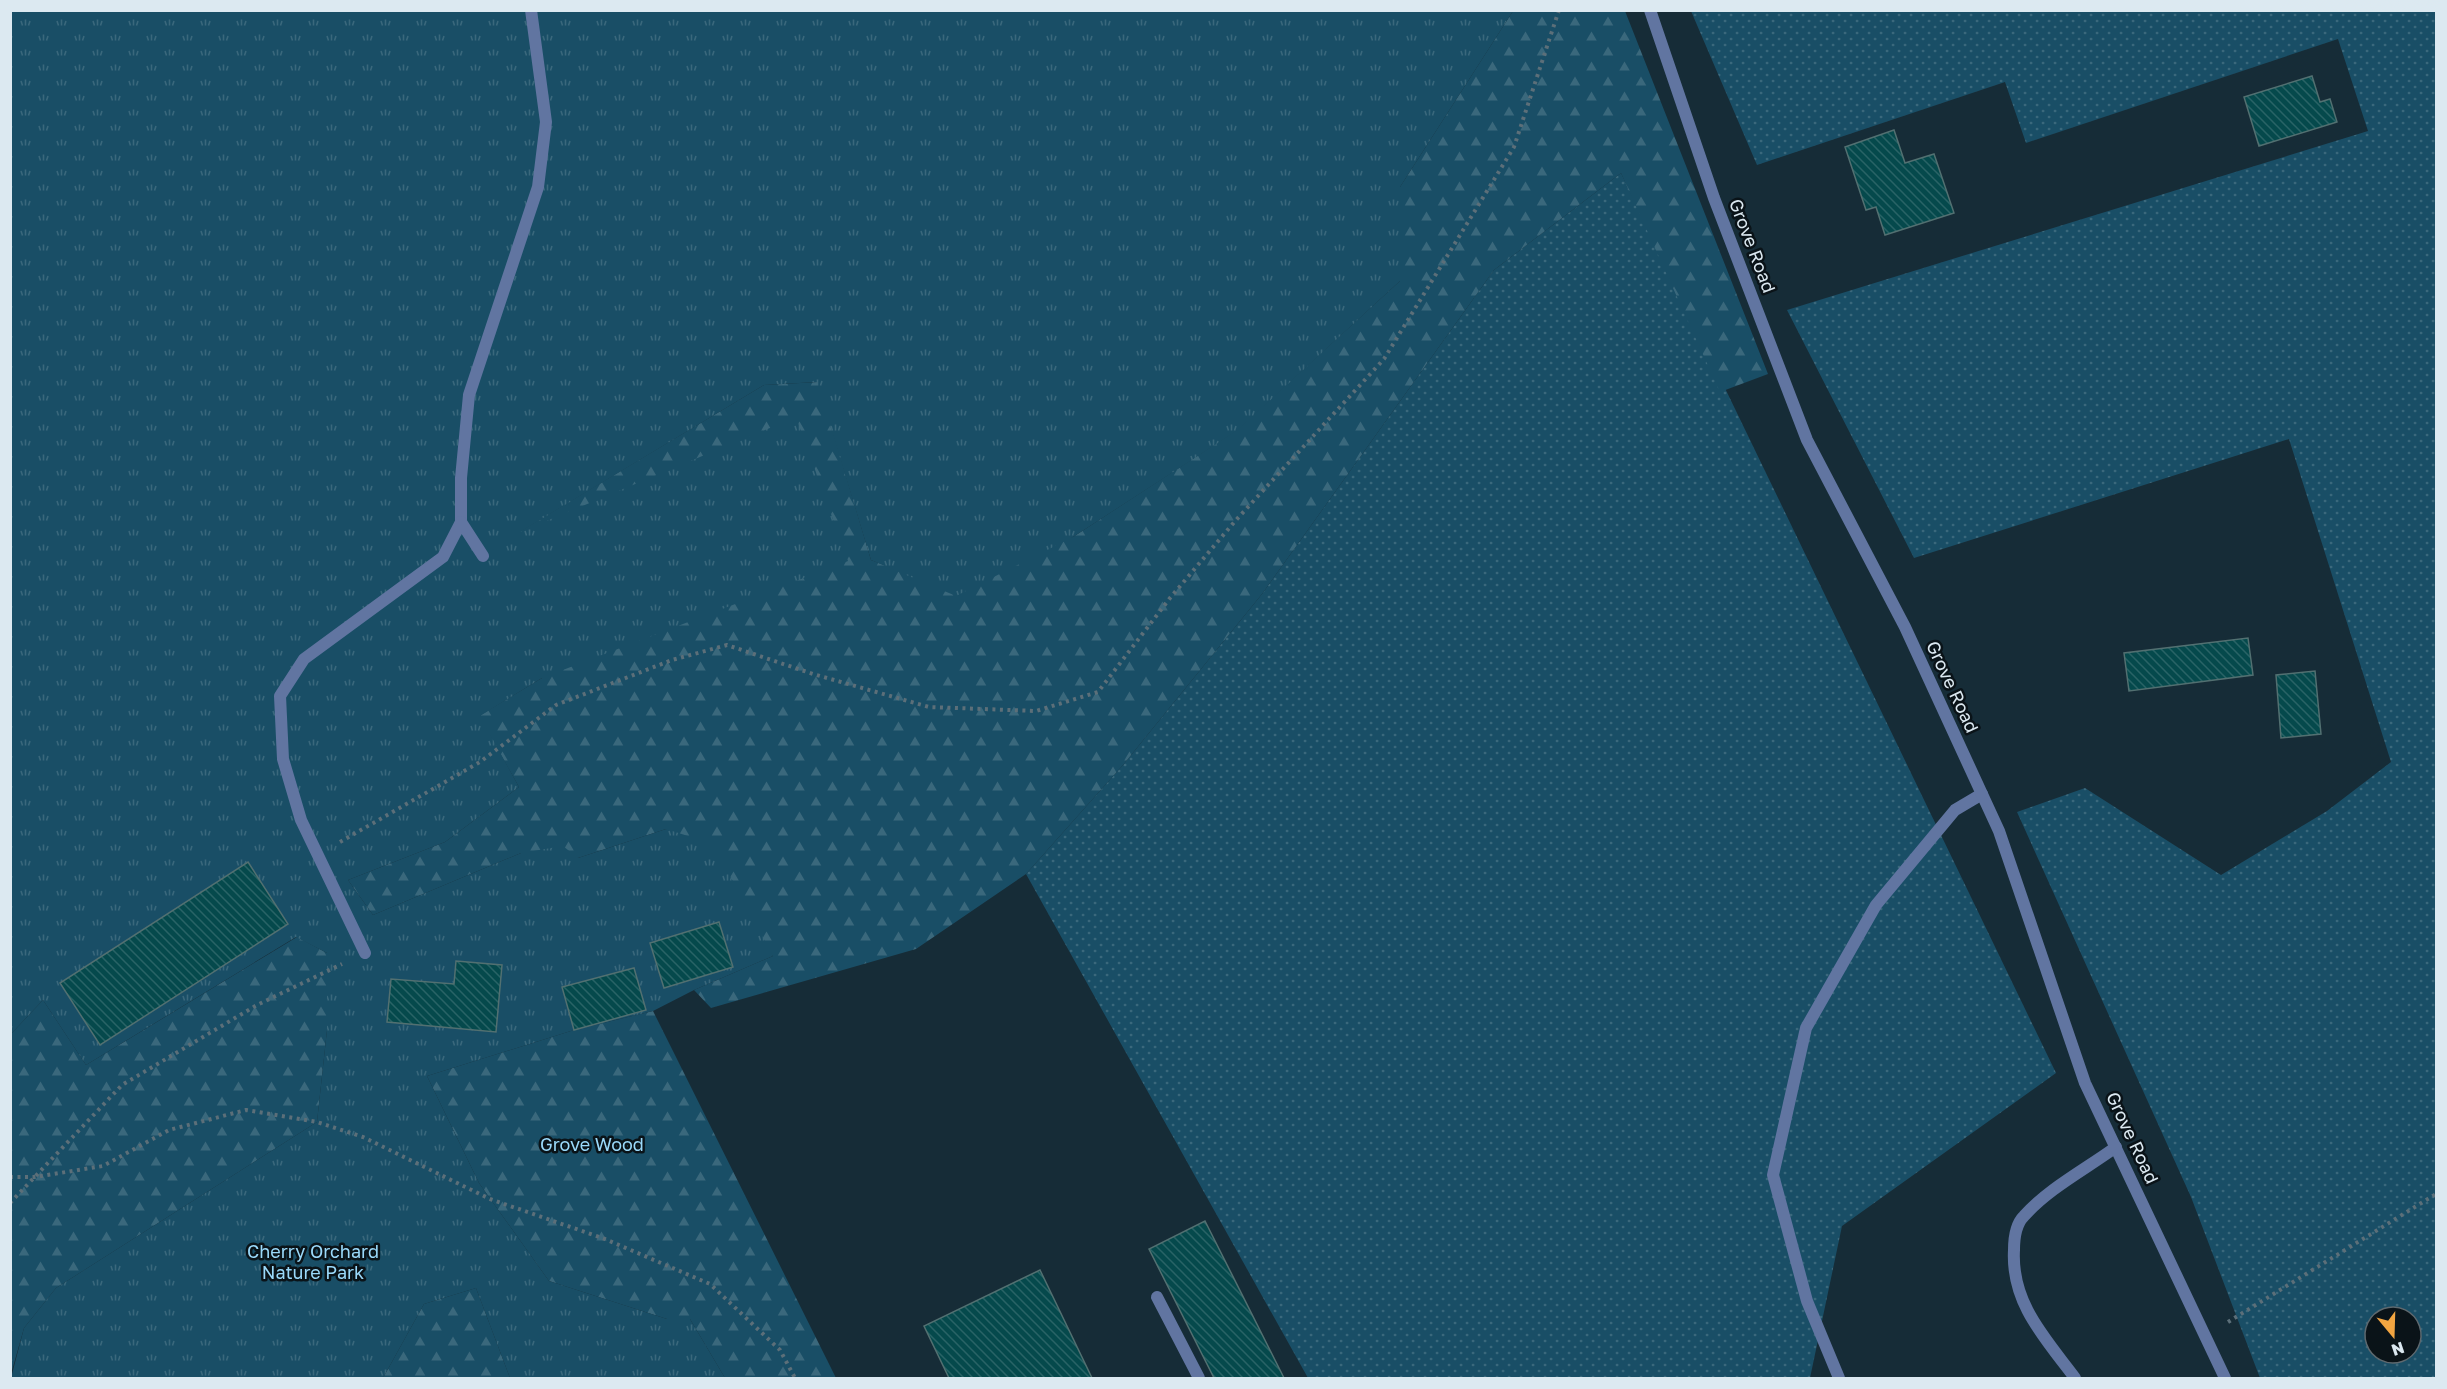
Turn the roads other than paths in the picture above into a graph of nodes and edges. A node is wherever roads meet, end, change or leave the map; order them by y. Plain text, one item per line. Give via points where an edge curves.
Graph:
1 (531, 10) edge
2 (1650, 10) edge
3 (461, 522) junction
4 (483, 556) dead end
5 (1982, 794) junction
6 (364, 953) road end
7 (2116, 1147) junction
8 (1157, 1297) dead end
9 (1199, 1378) edge
10 (1839, 1378) edge
11 (2075, 1378) edge
12 (2224, 1378) edge

1 - 3 street via 546,122 538,187 469,395
2 - 5 street, Grove Road via 1714,198 1807,440 1905,627
3 - 4 street
3 - 6 street via 443,557 304,659 280,696 283,759 301,820
5 - 7 street, Grove Road via 1999,831 2085,1083
5 - 10 street via 1955,810 1876,905 1806,1028 1773,1175 1807,1301
7 - 11 street via 2022,1217 2014,1237 2012,1271 2025,1310
7 - 12 street, Grove Road
8 - 9 street

